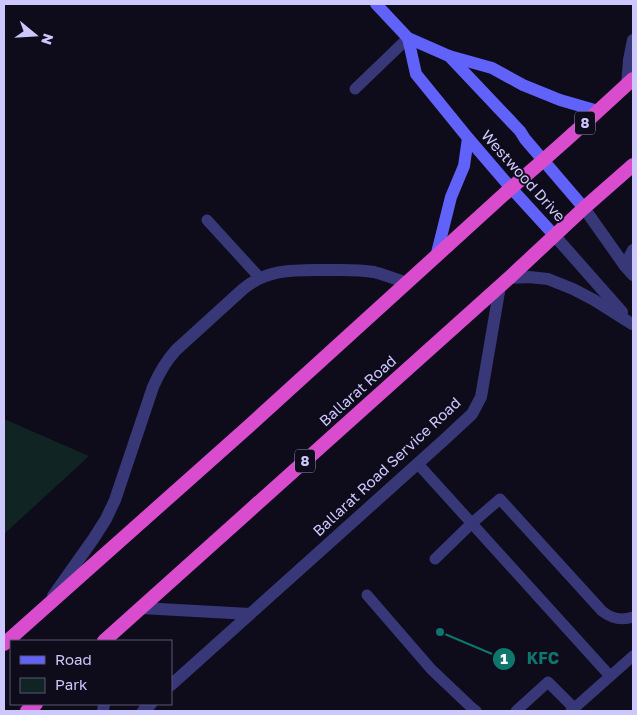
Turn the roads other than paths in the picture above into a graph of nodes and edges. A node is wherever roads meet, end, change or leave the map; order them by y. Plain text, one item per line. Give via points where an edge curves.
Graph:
1 (376, 4) edge
2 (408, 38) junction
3 (633, 40) edge
4 (449, 56) junction
5 (630, 82) edge
6 (355, 89) dead end
7 (598, 111) junction
8 (468, 138) junction
9 (544, 161) junction
10 (633, 164) edge
11 (511, 188) junction
12 (584, 208) junction
13 (206, 220) dead end
14 (554, 235) junction
15 (633, 250) edge
16 (436, 257) junction
17 (629, 270) edge
18 (260, 278) junction
19 (505, 282) junction
20 (408, 283) junction
21 (633, 325) edge
22 (418, 464) junction
23 (472, 524) junction
24 (435, 559) dead end
25 (367, 595) dead end
26 (44, 608) junction
27 (141, 608) junction
28 (250, 614) junction
29 (633, 617) edge
30 (108, 639) edge
31 (4, 644) edge
32 (633, 656) edge
33 (610, 676) junction
34 (172, 685) edge
35 (573, 710) edge
36 (476, 711) edge
37 (516, 711) edge

1 - 2 main road, Westwood Drive
2 - 4 main road, Westwood Drive
2 - 6 lane
2 - 8 main road, Westwood Drive via 416,74
3 - 5 street via 628,60
4 - 7 main road via 492,68 560,100
4 - 9 main road, Westwood Drive
5 - 7 highway, 8
7 - 9 highway, 8
8 - 11 main road, Westwood Drive
8 - 16 main road via 464,166 451,197
9 - 11 highway, 8
9 - 12 main road, Westwood Drive
10 - 12 highway, Ballarat Road / 8
11 - 14 main road, Westwood Drive
11 - 16 highway, 8
12 - 14 highway, Ballarat Road / 8
12 - 17 street, Westwood Drive
13 - 18 lane
14 - 19 highway, Ballarat Road / 8
14 - 21 street, Westwood Drive
15 - 17 street
16 - 20 highway, 8
18 - 20 street via 294,270 352,270 373,272
18 - 26 street via 242,290 164,364 152,387 106,519
19 - 21 street via 529,277 548,279 594,300
19 - 22 street, Ballarat Road Service Road via 481,397 472,414
19 - 27 highway, Ballarat Road / 8
20 - 26 highway, 8
22 - 23 lane
22 - 28 street, Ballarat Road Service Road
23 - 24 lane
23 - 29 lane via 500,499 602,612 610,618 622,620
23 - 33 lane
25 - 36 lane via 431,669
26 - 31 highway, 8
27 - 28 street
27 - 30 highway, Ballarat Road / 8
28 - 34 street, Ballarat Road Service Road
32 - 33 lane
33 - 35 lane
35 - 37 lane via 548,682

